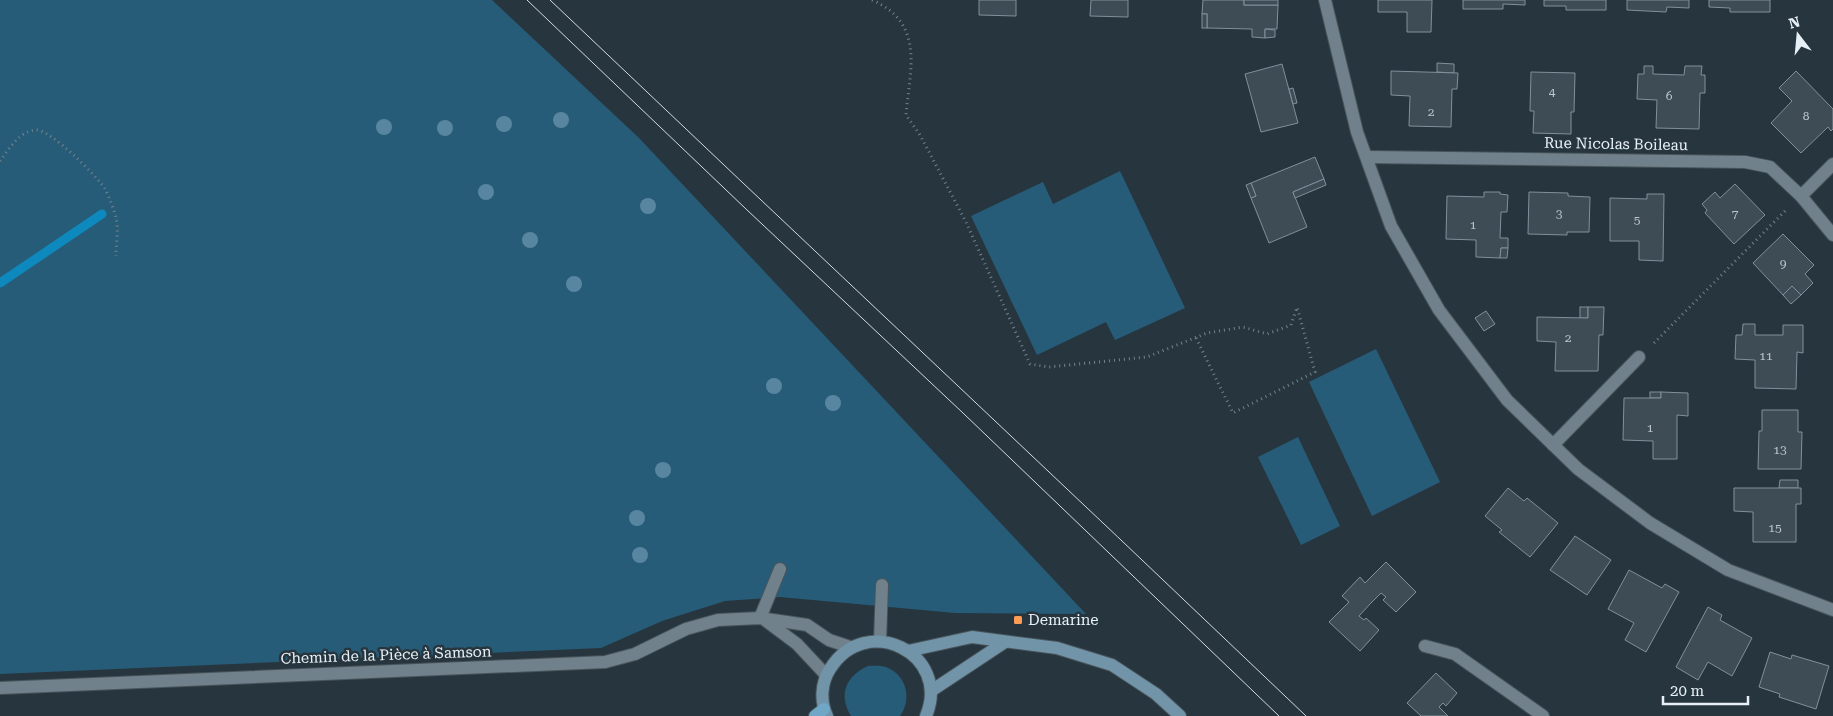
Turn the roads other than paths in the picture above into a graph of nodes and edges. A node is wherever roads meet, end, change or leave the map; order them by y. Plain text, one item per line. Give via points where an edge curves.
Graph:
1 (1325, 0) edge
2 (1367, 157) junction
3 (1833, 164) edge
4 (1801, 196) junction
5 (1833, 235) edge
6 (1639, 357) road end
7 (1553, 445) junction
8 (780, 569) dead end
9 (882, 585) dead end
10 (1833, 610) edge
11 (763, 619) junction
12 (880, 641) junction
13 (1005, 642) junction
14 (1425, 646) dead end
15 (850, 648) junction
16 (908, 651) junction
17 (826, 675) junction
18 (0, 688) edge
19 (931, 691) junction
20 (822, 714) edge
21 (926, 716) edge
22 (1180, 716) edge
23 (1543, 716) edge

1 - 2 street via 1357,132
2 - 4 street, Rue Nicolas Boileau via 1745,162 1770,167
2 - 7 street via 1391,226 1439,310 1507,400
3 - 4 street
4 - 5 street, Rue Nicolas Boileau
6 - 7 street
7 - 10 street via 1578,469 1650,523 1728,570
8 - 11 street
9 - 12 street
11 - 15 street, Chemin de la Pièce à Samson via 807,625
11 - 17 street via 797,644
11 - 18 street, Chemin de la Pièce à Samson via 718,620 686,629 635,654 605,662
12 - 15 street
12 - 16 street
13 - 16 street via 972,637
13 - 19 street
13 - 22 street via 1058,648 1112,665 1156,694
14 - 23 street via 1455,654
15 - 17 street via 836,659
16 - 19 street via 920,662
17 - 20 street
19 - 21 street

